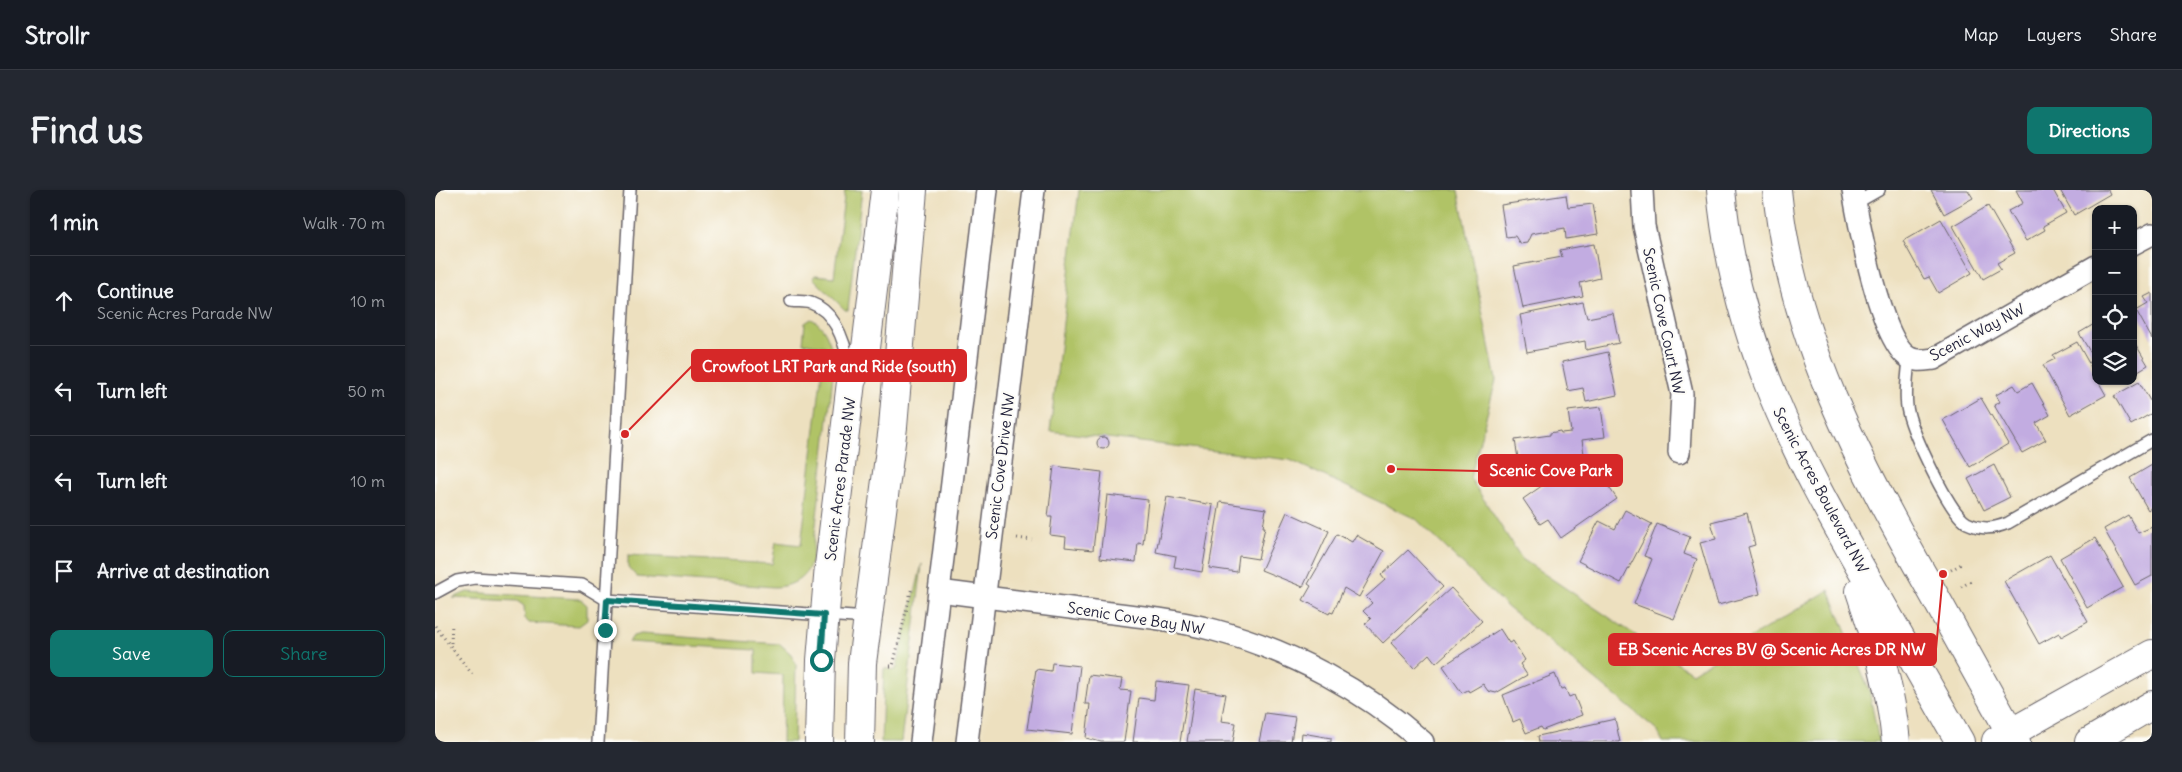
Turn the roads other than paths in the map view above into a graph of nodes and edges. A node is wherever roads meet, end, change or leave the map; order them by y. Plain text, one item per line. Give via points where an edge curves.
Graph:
1 (630, 190) edge
2 (885, 190) edge
3 (913, 190) edge
4 (987, 190) edge
5 (1034, 190) edge
6 (1642, 190) edge
7 (1721, 190) edge
8 (1777, 190) edge
9 (1879, 190) edge
10 (1855, 197) edge
11 (2152, 234) edge
12 (2137, 242) edge
13 (2092, 268) edge
14 (791, 301) dead end
15 (1909, 358) junction
16 (851, 382) junction
17 (2152, 440) edge
18 (1679, 453) dead end
19 (1839, 528) junction
20 (939, 591) junction
21 (435, 593) edge
22 (984, 597) junction
23 (607, 600) junction
24 (824, 615) junction
25 (868, 618) junction
26 (2152, 654) edge
27 (2152, 705) edge
28 (2103, 738) edge
29 (2007, 739) edge
30 (598, 742) edge
31 (819, 742) edge
32 (860, 742) edge
33 (921, 742) edge
34 (967, 742) edge
35 (1423, 742) edge
36 (1896, 742) edge
37 (1960, 742) edge

1 - 23 lane
2 - 16 street, Scenic Acres Parade NW via 866,348
3 - 25 street via 893,428
4 - 20 street
5 - 22 street, Scenic Cove Drive NW
6 - 18 street, Scenic Cove Court NW via 1644,226 1682,394
7 - 19 street, Scenic Acres Boulevard NW via 1736,288 1766,382 1791,440
8 - 29 street via 1791,271 1823,376 1887,512
9 - 10 lane
10 - 15 street, Scenic Way NW via 1868,264 1888,330 1897,348
11 - 12 street
13 - 15 street, Scenic Way NW via 1934,359 1920,361
14 - 16 lane via 811,303 828,314 839,331 847,354
15 - 17 lane via 1908,411 1929,465 1965,522 1981,528 2008,523
16 - 24 street, Scenic Acres Parade NW
19 - 36 street via 1877,641 1888,684
19 - 37 street, Scenic Acres Boulevard NW
20 - 22 street, Scenic Cove Bay NW
20 - 33 street
21 - 23 lane via 457,581 475,578 582,585
22 - 34 street, Scenic Cove Drive NW
22 - 35 street, Scenic Cove Bay NW via 1160,619 1214,630 1265,646 1341,682 1399,721
23 - 24 lane
23 - 30 lane
24 - 25 lane
24 - 31 street, Scenic Acres Parade NW
25 - 32 street via 861,671
26 - 29 street
27 - 28 street

